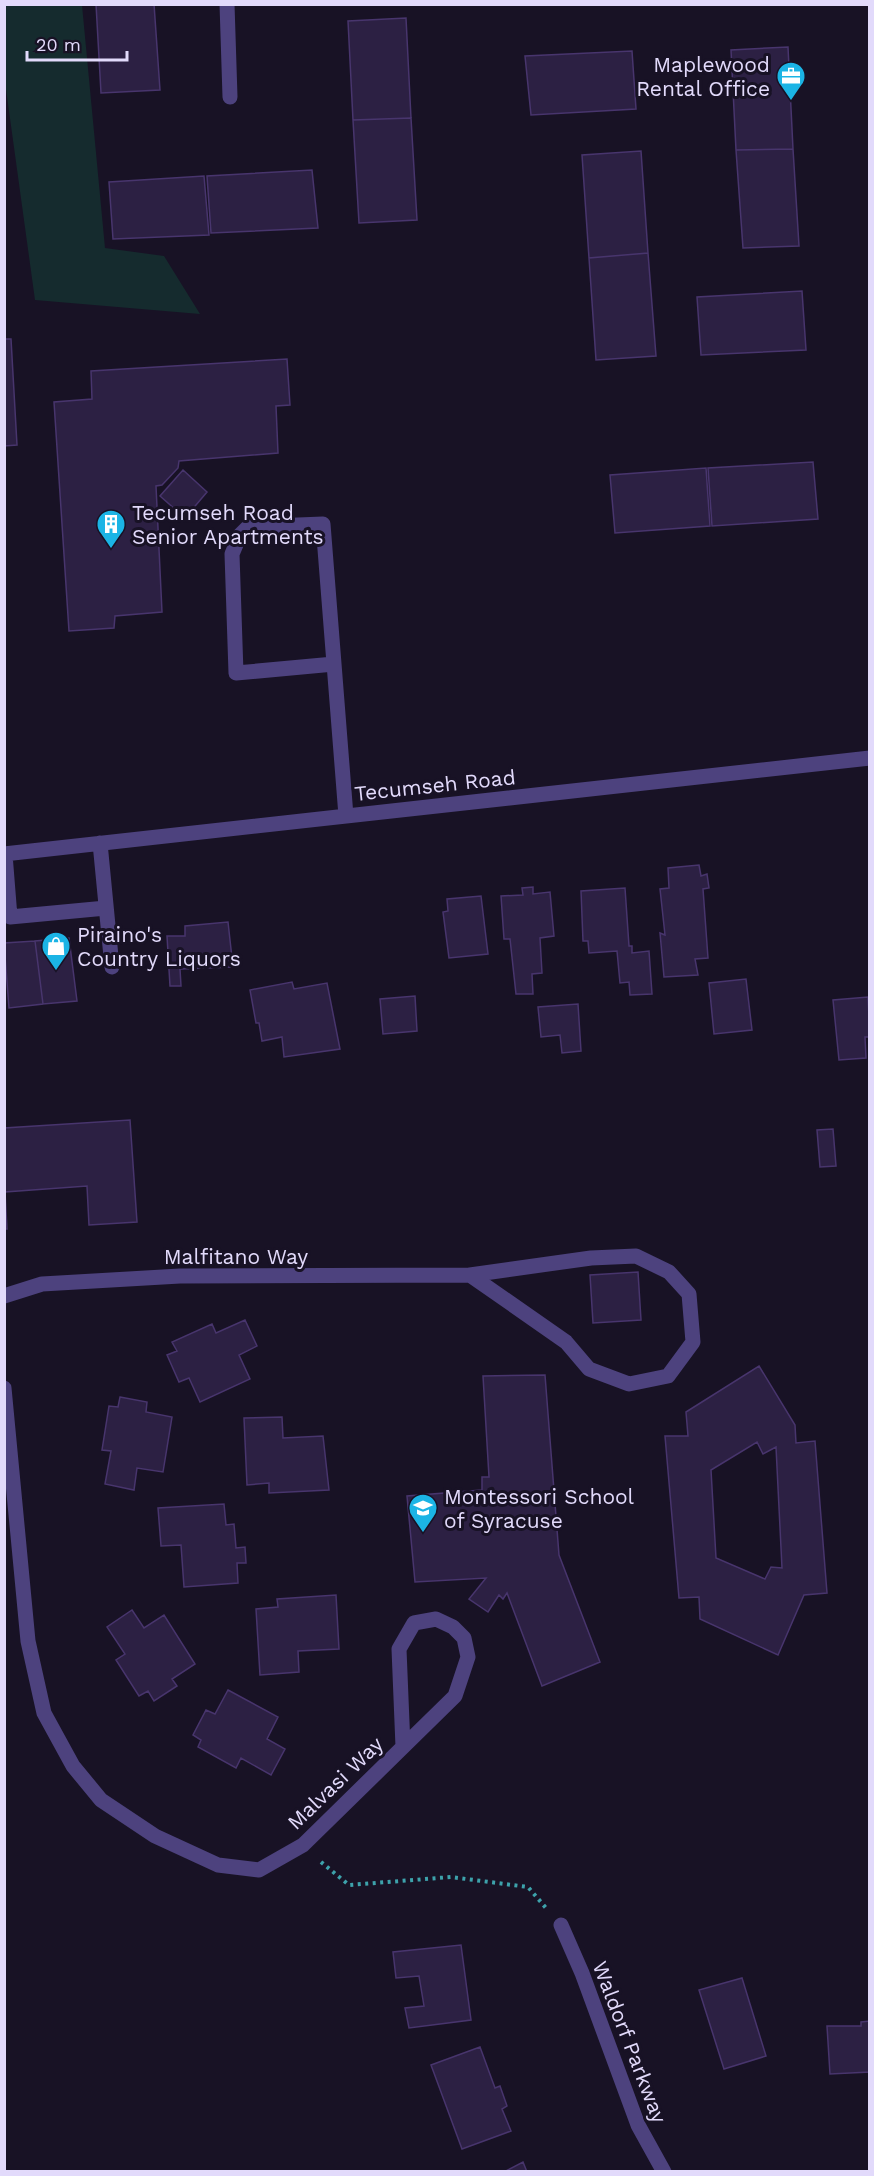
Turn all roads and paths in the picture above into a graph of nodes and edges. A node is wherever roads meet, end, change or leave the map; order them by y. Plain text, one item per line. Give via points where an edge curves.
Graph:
1 (227, 4) edge
2 (230, 97) dead end
3 (334, 664) junction
4 (870, 758) edge
5 (346, 816) junction
6 (100, 843) junction
7 (5, 854) edge
8 (106, 908) junction
9 (112, 967) dead end
10 (470, 1275) junction
11 (4, 1296) edge
12 (4, 1388) edge
13 (403, 1747) junction
14 (303, 1845) junction
15 (561, 1925) joint
16 (664, 2172) edge

1 - 2 street
3 - 3 street via 323,524 248,527 232,554 236,673
3 - 5 street
4 - 5 street, Tecumseh Road
5 - 6 street, Tecumseh Road
6 - 7 street, Tecumseh Road
6 - 8 street
7 - 8 street via 10,917
8 - 9 street
10 - 10 street, Malfitano Way via 566,1342 589,1369 629,1384 668,1377 693,1342 689,1294 669,1272 636,1256 591,1258
10 - 11 street, Malfitano Way via 180,1276 42,1284
12 - 14 street, Malvasi Way via 28,1641 45,1713 73,1766 101,1800 155,1836 218,1865 259,1870
13 - 13 street, Malvasi Way via 455,1696 468,1656 464,1638 436,1619 414,1623 399,1649
13 - 14 street, Malvasi Way
14 - 15 path via 348,1885 451,1877 528,1887
15 - 16 street, Waldorf Parkway via 638,2126

